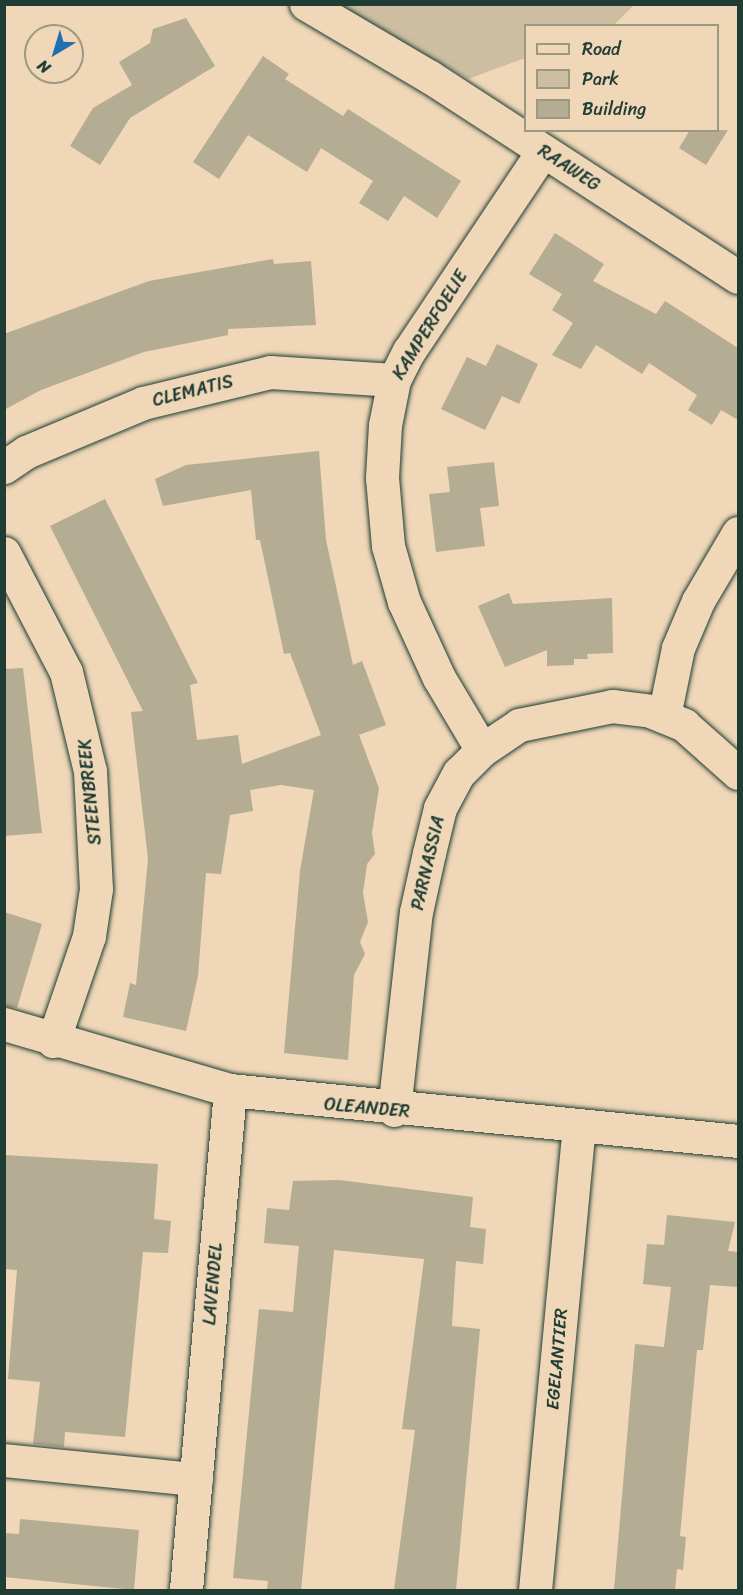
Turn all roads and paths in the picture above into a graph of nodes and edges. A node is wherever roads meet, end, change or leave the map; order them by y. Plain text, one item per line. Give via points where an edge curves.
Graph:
1 (306, 4) edge
2 (542, 152) junction
3 (738, 277) edge
4 (394, 380) junction
5 (4, 467) edge
6 (738, 533) edge
7 (4, 553) edge
8 (664, 716) junction
9 (482, 750) junction
10 (738, 773) edge
11 (4, 1024) edge
12 (53, 1041) junction
13 (230, 1090) junction
14 (394, 1110) junction
15 (579, 1127) junction
16 (738, 1142) edge
17 (4, 1460) edge
18 (196, 1479) junction
19 (186, 1589) dead end
20 (535, 1590) edge

1 - 2 street, RAAWEG
2 - 3 street, RAAWEG
2 - 4 street, KAMPERFOELIE
4 - 5 street, CLEMATIS via 270,372 143,404 26,452
4 - 9 street, KAMPERFOELIE via 382,478 388,546 409,613
6 - 8 street via 698,601 678,648
7 - 12 street, STEENBREEK via 66,672 90,771 96,889 89,936
8 - 9 street, PARNASSIA via 612,706 564,713 519,725
8 - 10 street, PARNASSIA via 684,725
9 - 14 street, PARNASSIA via 459,773 440,808 416,912
11 - 12 street, OLEANDER
12 - 13 street, OLEANDER
13 - 14 street, OLEANDER
13 - 18 street, LAVENDEL
14 - 15 street, OLEANDER
15 - 16 street, OLEANDER
15 - 20 street, EGELANTIER
17 - 18 street
18 - 19 street, LAVENDEL

